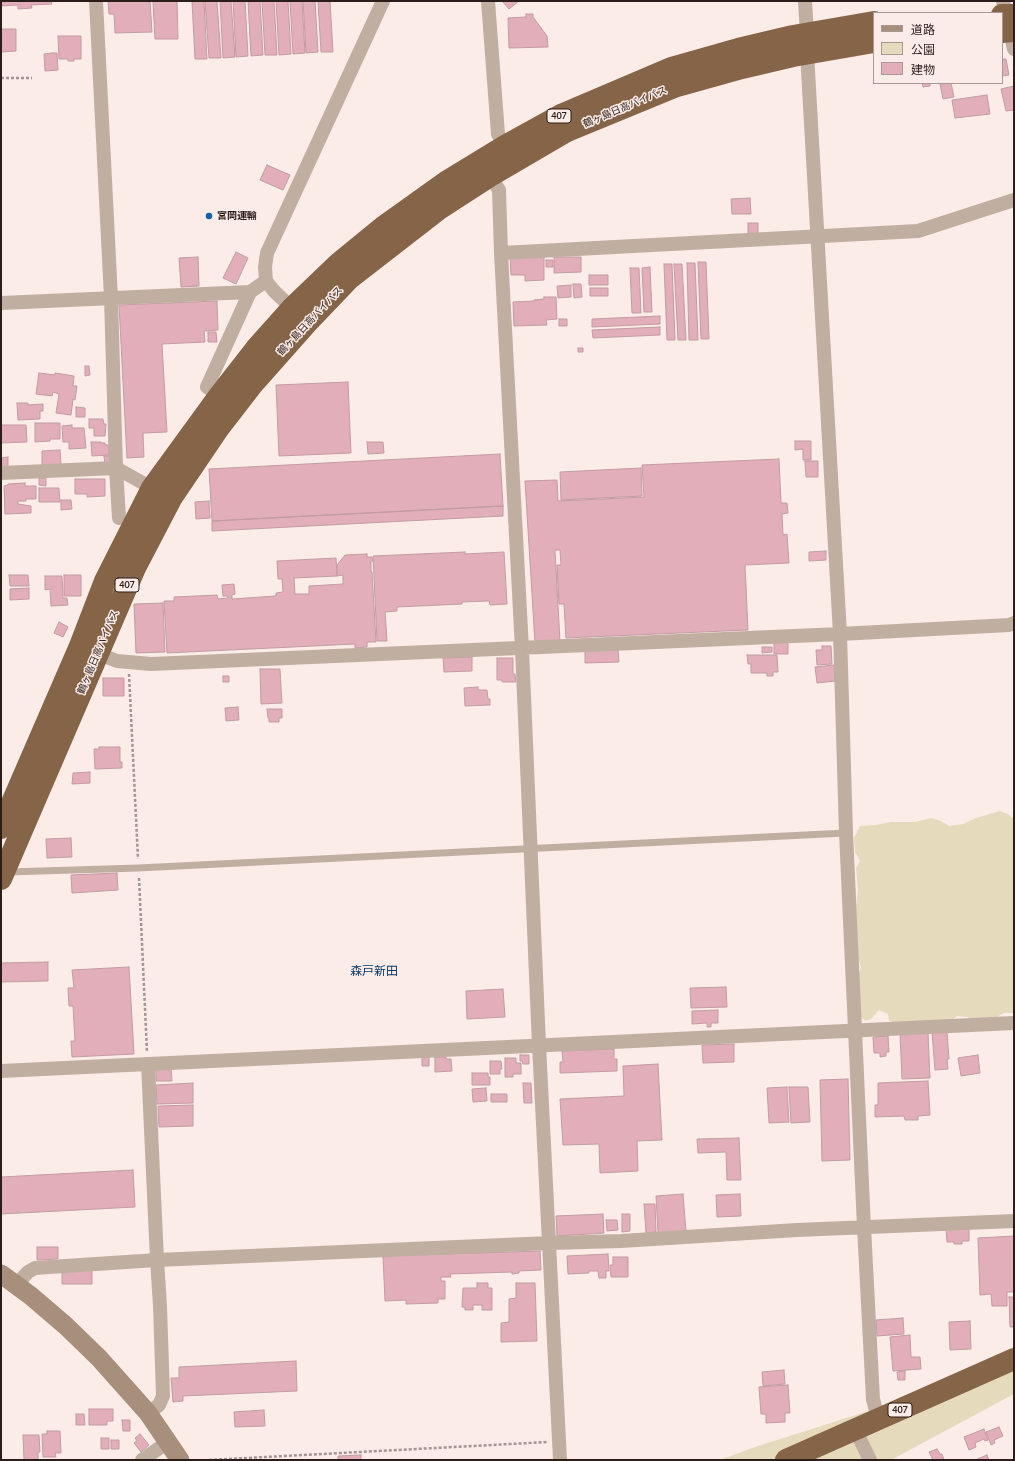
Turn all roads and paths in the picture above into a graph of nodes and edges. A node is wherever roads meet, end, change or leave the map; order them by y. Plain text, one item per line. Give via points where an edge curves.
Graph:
1 (96, 1) edge
2 (384, 1) edge
3 (488, 1) edge
4 (805, 1) edge
5 (873, 22) edge
6 (873, 42) edge
7 (807, 44) junction
8 (1, 78) edge
9 (32, 78) dead end
10 (505, 146) junction
11 (490, 176) junction
12 (1014, 200) edge
13 (818, 237) junction
14 (501, 253) junction
15 (266, 281) junction
16 (250, 292) junction
17 (110, 298) junction
18 (1, 303) edge
19 (299, 316) junction
20 (219, 396) junction
21 (116, 468) junction
22 (1, 473) edge
23 (152, 488) junction
24 (119, 518) dead end
25 (1014, 623) edge
26 (840, 634) junction
27 (522, 649) junction
28 (89, 650) junction
29 (1, 828) edge
30 (846, 833) junction
31 (531, 848) junction
32 (2, 875) edge
33 (1014, 1023) edge
34 (856, 1031) junction
35 (540, 1045) junction
36 (148, 1064) junction
37 (1, 1071) edge
38 (1014, 1221) edge
39 (864, 1227) junction
40 (549, 1243) junction
41 (157, 1260) junction
42 (1, 1274) edge
43 (16, 1285) junction
44 (1014, 1359) edge
45 (148, 1413) junction
46 (878, 1419) junction
47 (855, 1429) junction
48 (558, 1441) junction
49 (168, 1442) junction
50 (142, 1460) edge
51 (180, 1460) edge
52 (209, 1460) edge
53 (560, 1460) edge
54 (786, 1460) edge
55 (870, 1460) edge

1 - 17 street
2 - 15 street via 267,254
3 - 10 street via 498,134
4 - 7 street
5 - 7 highway, 鶴ヶ島日高バイパス / 407
6 - 7 highway, 鶴ヶ島日高バイパス / 407
7 - 10 highway, 鶴ヶ島日高バイパス / 407 via 738,49 671,68 563,114
7 - 11 highway, 鶴ヶ島日高バイパス / 407 via 742,68 674,87 567,131
7 - 13 street
8 - 9 path
10 - 19 highway, 鶴ヶ島日高バイパス / 407 via 446,182 383,226 339,263
11 - 14 street via 500,190
11 - 19 highway, 鶴ヶ島日高バイパス / 407 via 439,209
12 - 13 street via 918,231
13 - 14 street
13 - 26 street
14 - 27 street
15 - 16 street
15 - 19 street
16 - 17 street
16 - 20 street via 207,386
17 - 18 street
17 - 21 street
19 - 20 highway, 鶴ヶ島日高バイパス / 407 via 258,346
19 - 28 highway, 鶴ヶ島日高バイパス / 407 via 172,497
20 - 23 highway, 鶴ヶ島日高バイパス / 407
21 - 22 street
21 - 23 street
21 - 24 street
23 - 28 highway, 鶴ヶ島日高バイパス / 407 via 105,581
25 - 26 street
26 - 27 street
26 - 30 street
27 - 28 street via 151,664 117,661
27 - 31 street
28 - 29 highway, 鶴ヶ島日高バイパス / 407
28 - 32 highway, 鶴ヶ島日高バイパス / 407
30 - 31 lane
30 - 34 street
31 - 32 lane
31 - 35 street
33 - 34 street
34 - 35 street
34 - 39 street
35 - 36 street
35 - 40 street
36 - 37 street
36 - 41 street
38 - 39 street
39 - 40 street
39 - 46 street via 873,1399
40 - 41 street
40 - 48 street
41 - 43 street via 35,1268
41 - 45 street via 163,1396 159,1405
42 - 43 street
43 - 45 street via 66,1326 99,1358
44 - 46 highway, 407
45 - 49 street
46 - 47 highway, 407
47 - 54 highway, 407
47 - 55 street
48 - 52 path
48 - 53 street
49 - 50 street
49 - 51 street

